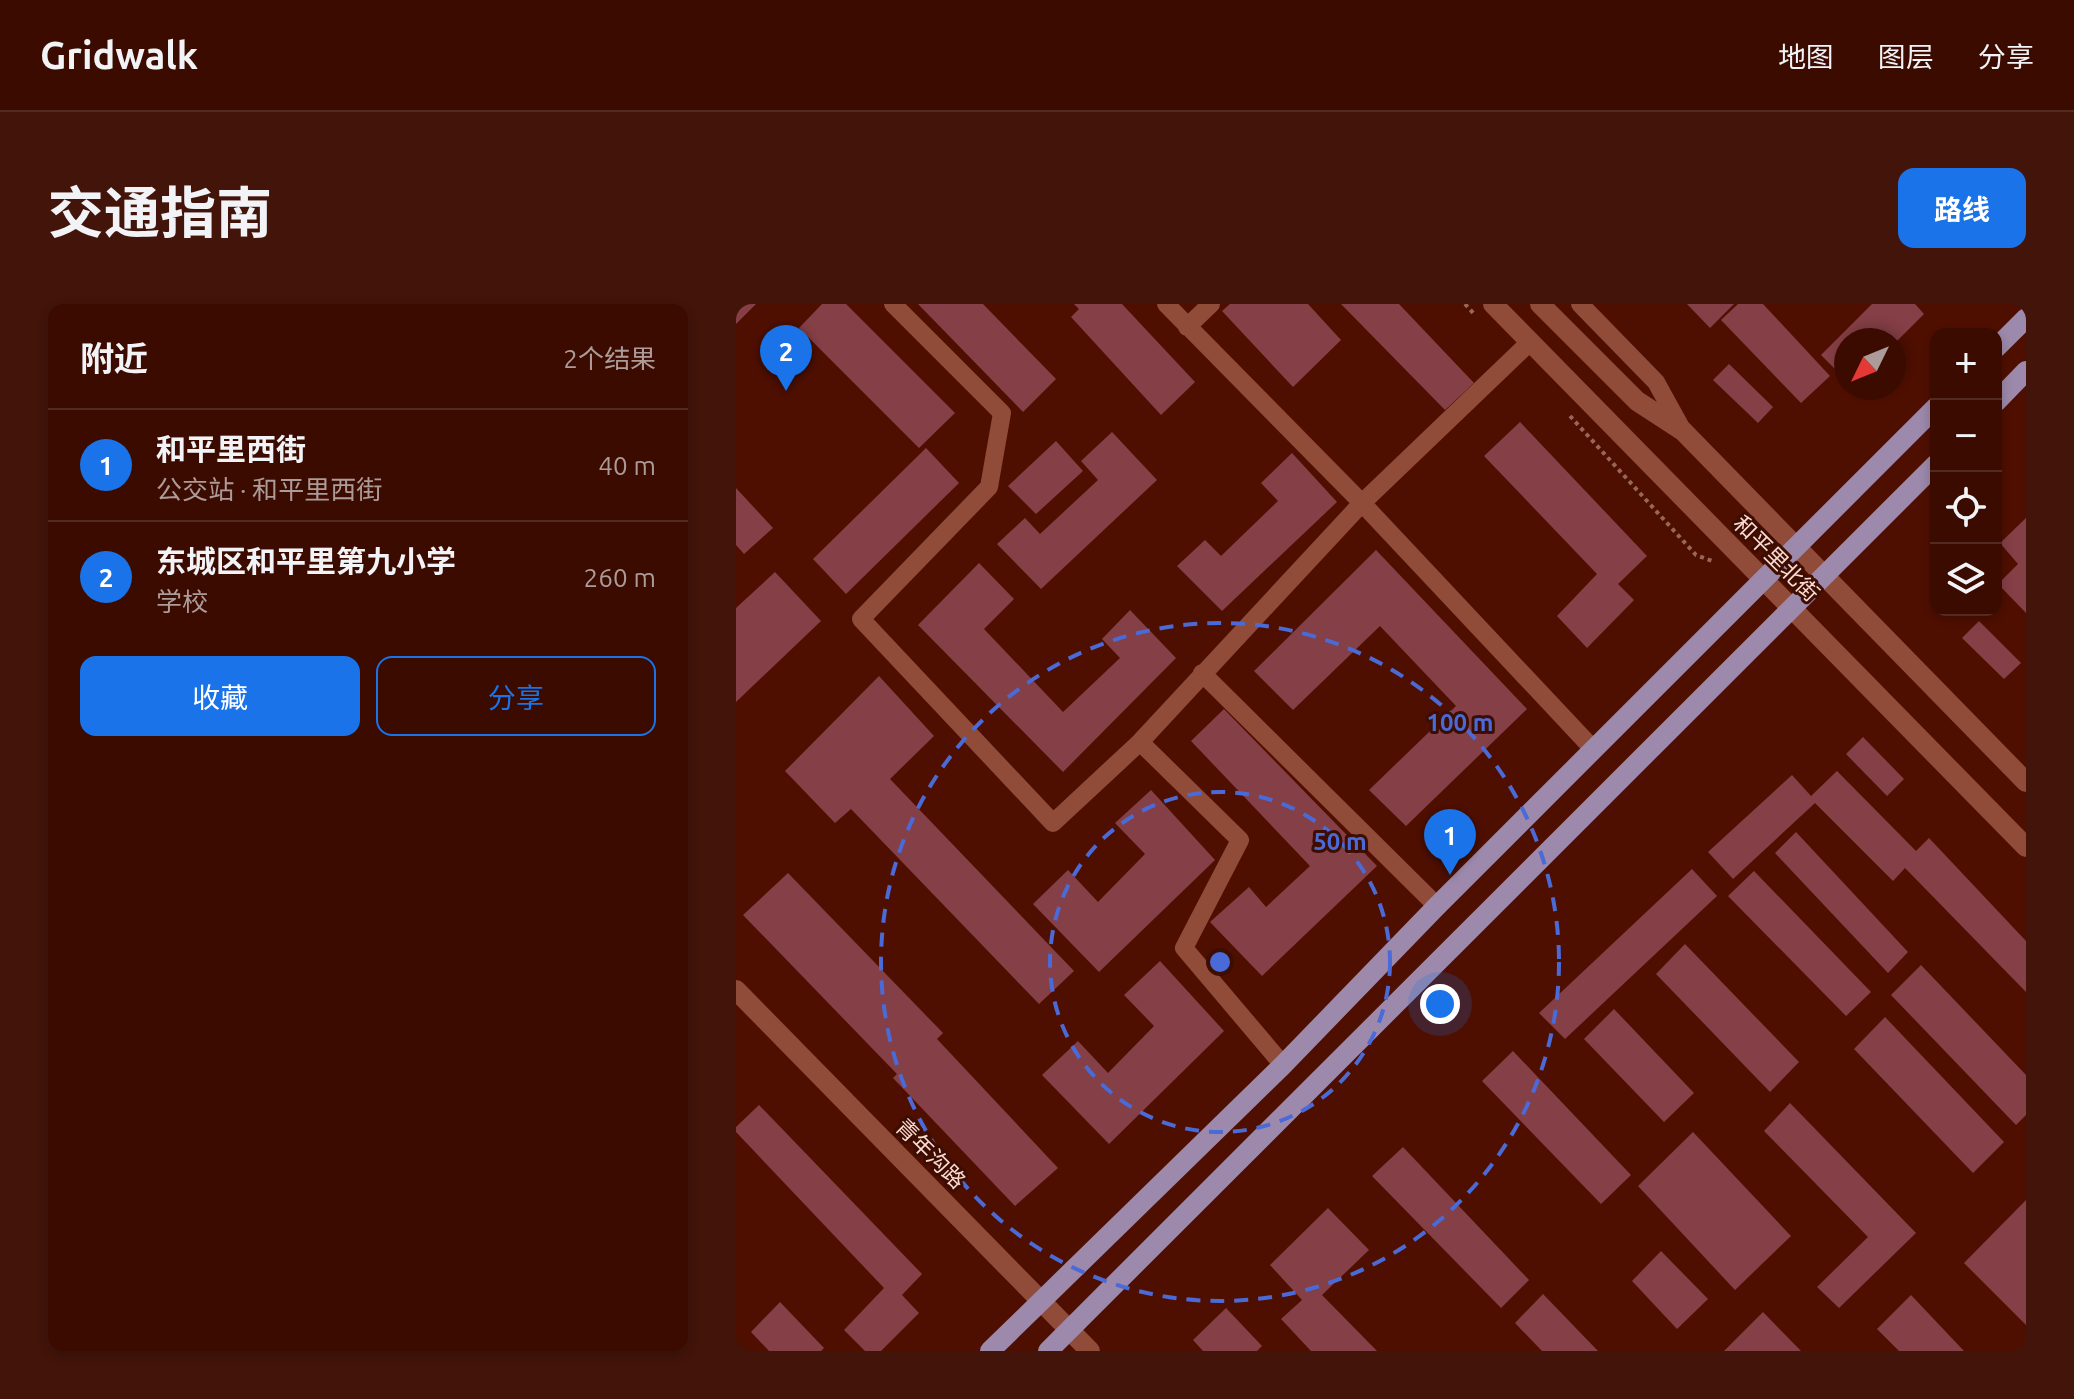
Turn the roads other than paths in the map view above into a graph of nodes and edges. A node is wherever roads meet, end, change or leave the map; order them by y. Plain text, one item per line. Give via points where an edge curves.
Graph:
1 (893, 304) edge
2 (1166, 304) edge
3 (1211, 304) edge
4 (1493, 304) edge
5 (1540, 304) edge
6 (1580, 304) edge
7 (2026, 318) edge
8 (1187, 327) junction
9 (1530, 342) junction
10 (2002, 342) edge
11 (2026, 371) edge
12 (1998, 400) edge
13 (1930, 413) edge
14 (1683, 431) junction
15 (1930, 470) edge
16 (1362, 503) junction
17 (1797, 544) junction
18 (1828, 576) junction
19 (1763, 579) junction
20 (1794, 610) junction
21 (1202, 673) junction
22 (1140, 742) junction
23 (1594, 750) junction
24 (2026, 782) edge
25 (2026, 847) edge
26 (1437, 906) junction
27 (736, 990) edge
28 (1283, 1065) junction
29 (1041, 1299) junction
30 (1069, 1329) junction
31 (990, 1351) edge
32 (1048, 1351) edge
33 (1090, 1351) edge

1 - 22 street via 1002,413 989,487 861,619 1053,823
2 - 8 street
3 - 8 street
4 - 9 main road, 和平里北街
5 - 14 main road, 和平里北街 via 1637,401
6 - 14 street via 1656,382
7 - 10 main road
8 - 16 street
9 - 16 street
9 - 19 main road, 和平里北街
11 - 12 main road
13 - 17 main road
14 - 17 main road, 和平里北街
15 - 18 main road
16 - 21 street
16 - 23 street
17 - 18 main road, 和平里北街
17 - 19 main road
18 - 20 main road
18 - 24 main road, 和平里北街
19 - 20 main road, 和平里北街
19 - 23 main road
20 - 25 main road, 和平里北街
20 - 30 main road
21 - 22 street
21 - 26 street
22 - 28 street via 1240,840 1184,948
23 - 26 main road
26 - 28 main road
27 - 29 main road, 青年沟路
28 - 29 main road
29 - 30 main road, 青年沟路
29 - 31 main road
30 - 32 main road
30 - 33 main road, 青年沟路

